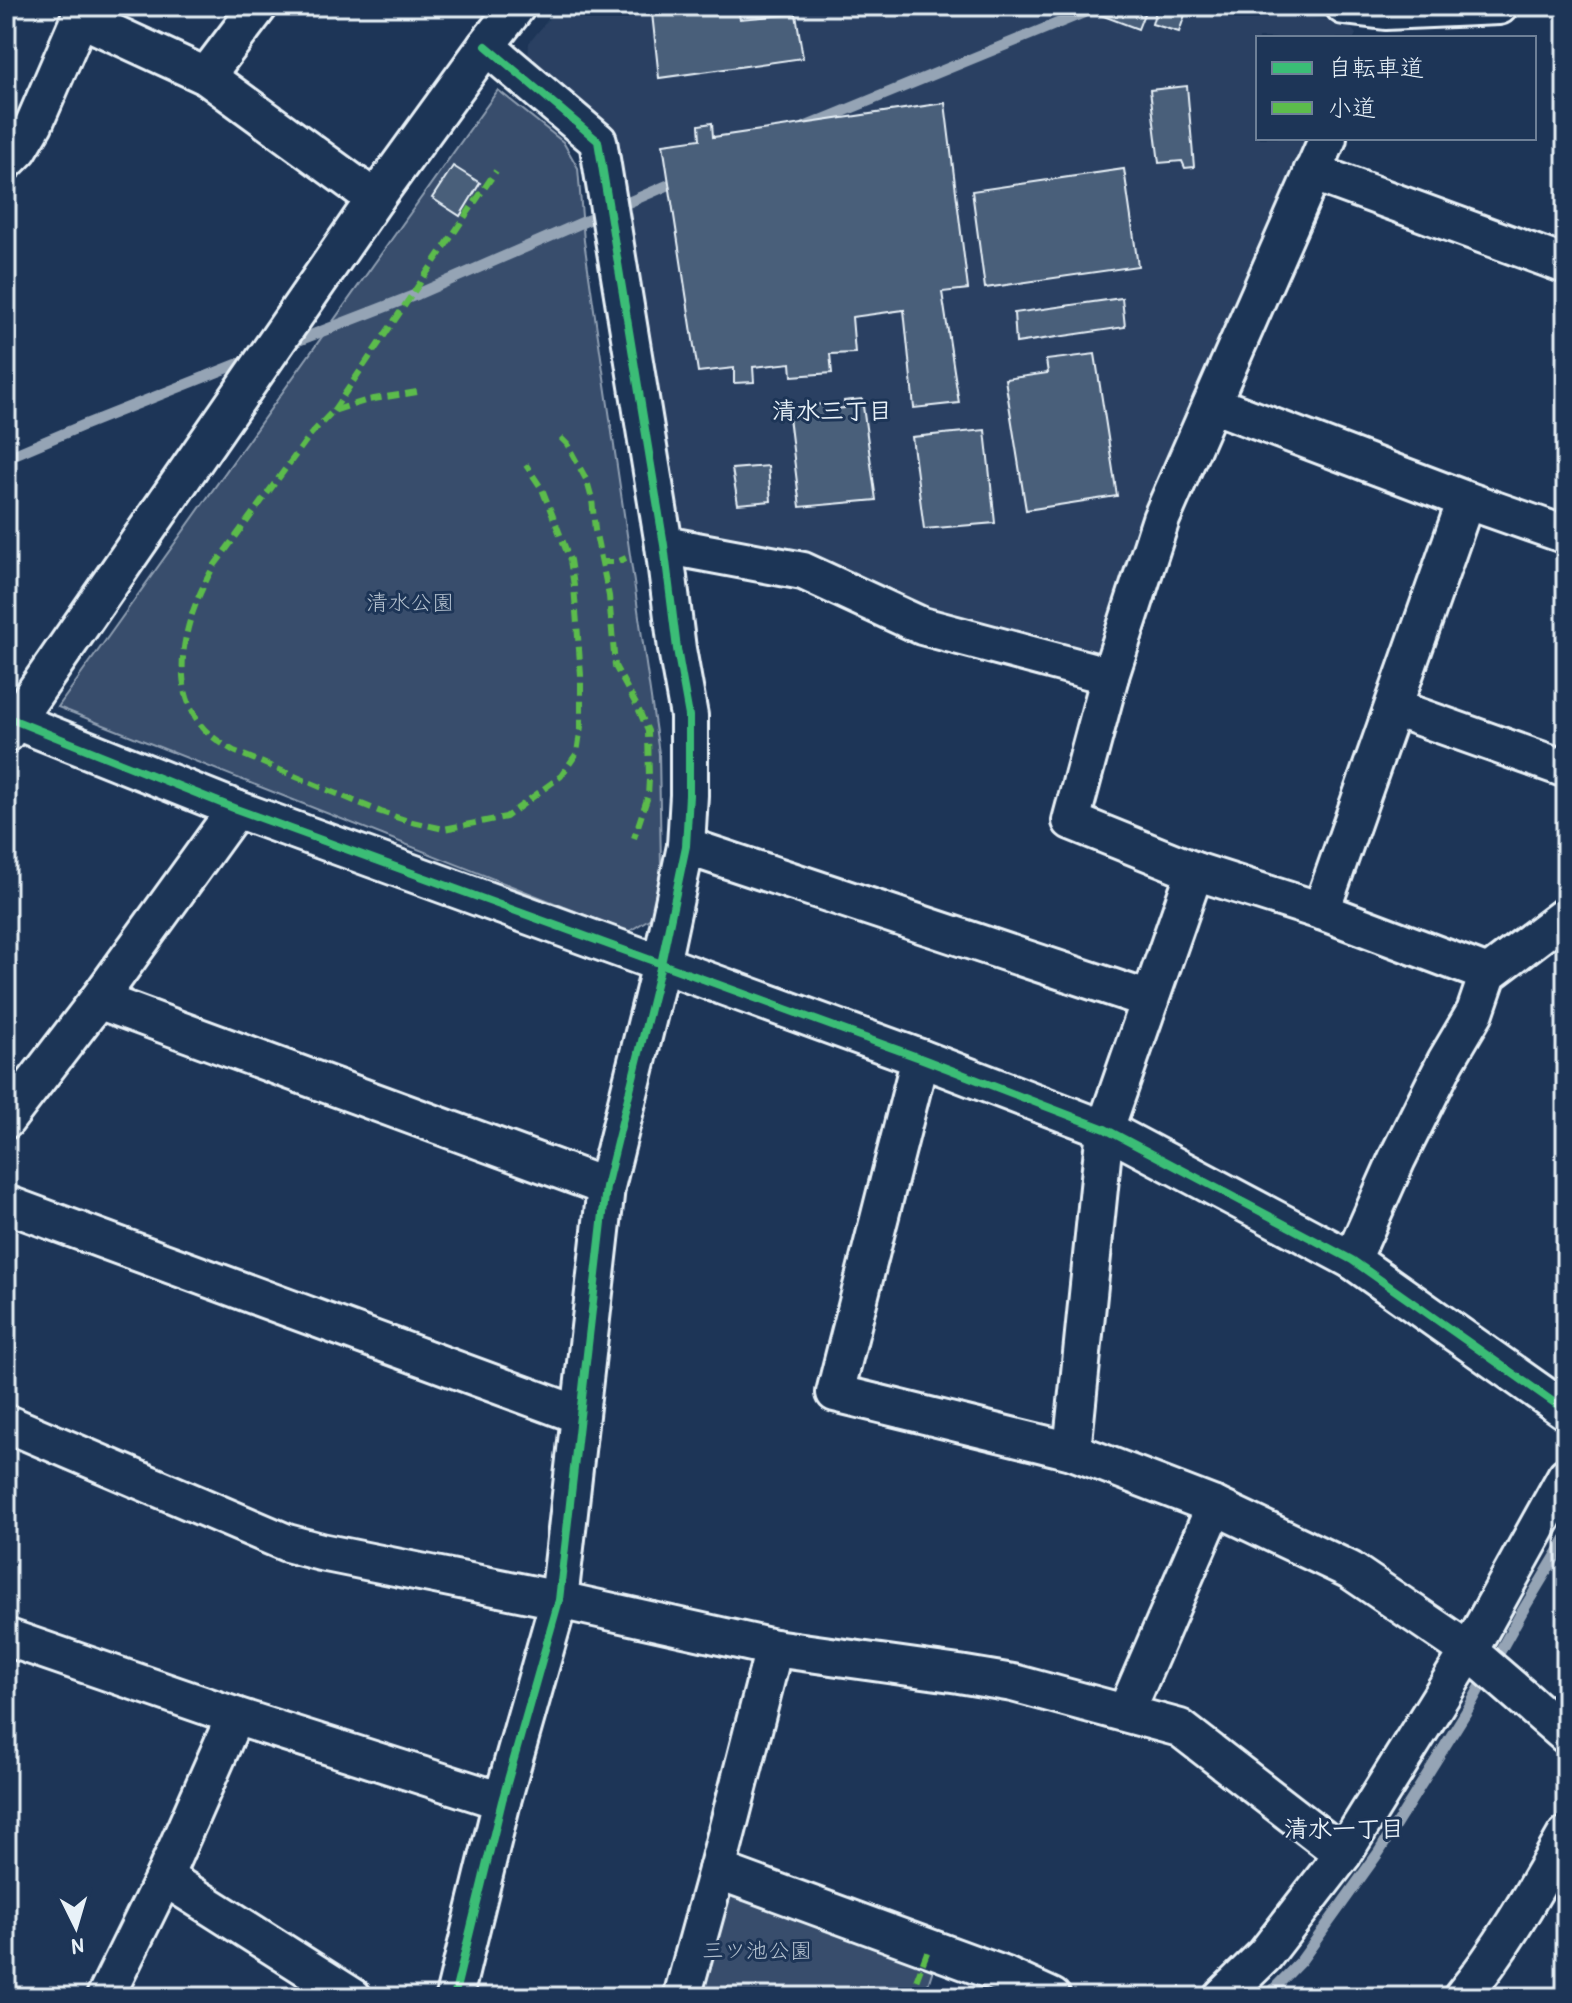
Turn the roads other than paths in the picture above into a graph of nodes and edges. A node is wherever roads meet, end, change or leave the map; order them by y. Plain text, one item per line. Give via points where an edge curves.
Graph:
1 (259, 6) edge
2 (517, 6) edge
3 (1344, 6) edge
4 (1499, 6) edge
5 (82, 12) edge
6 (1379, 24) edge
7 (486, 46) junction
8 (206, 76) junction
9 (1327, 140) edge
10 (6, 162) edge
11 (1312, 172) junction
12 (375, 199) junction
13 (1566, 265) edge
14 (1212, 404) junction
15 (1466, 500) junction
16 (1566, 535) edge
17 (664, 545) junction
18 (1110, 676) junction
19 (1394, 708) junction
20 (9, 723) edge
21 (1566, 769) edge
22 (236, 809) junction
23 (686, 846) junction
24 (1195, 871) junction
25 (1321, 911) junction
26 (1566, 915) edge
27 (661, 964) junction
28 (1488, 974) junction
29 (98, 1000) junction
30 (1150, 1000) junction
31 (920, 1058) junction
32 (6, 1120) edge
33 (1105, 1129) junction
34 (606, 1187) junction
35 (6, 1204) edge
36 (1352, 1260) junction
37 (1566, 1411) edge
38 (579, 1415) junction
39 (6, 1423) edge
40 (1072, 1451) junction
41 (1566, 1476) edge
42 (1215, 1506) junction
43 (559, 1600) junction
44 (6, 1637) edge
45 (774, 1648) junction
46 (1469, 1651) junction
47 (1126, 1712) junction
48 (235, 1716) junction
49 (1566, 1735) edge
50 (502, 1801) junction
51 (1566, 1835) edge
52 (1343, 1854) junction
53 (717, 1870) junction
54 (164, 1877) junction
55 (105, 1997) edge
56 (353, 1997) edge
57 (454, 1997) edge
58 (682, 1997) edge
59 (1052, 1997) edge
60 (1222, 1997) edge
61 (1462, 1997) edge

1 - 8 street
2 - 7 street
3 - 6 street
4 - 6 street
5 - 8 street
5 - 10 street via 34,124
7 - 12 street
7 - 17 street via 598,141
8 - 12 street
9 - 11 street
11 - 13 street
11 - 14 street
12 - 20 street
14 - 15 street
14 - 18 street via 1161,519
15 - 16 street
15 - 19 street
17 - 18 street via 803,571 922,626
17 - 23 street via 689,716
18 - 24 street via 1071,821
19 - 21 street
19 - 25 street
20 - 22 street
22 - 27 street
22 - 29 street
23 - 27 street
23 - 30 street
24 - 25 street
24 - 30 street
25 - 28 street
26 - 28 street
27 - 31 street
27 - 34 street
28 - 36 street via 1475,1012 1418,1117
29 - 32 street
29 - 34 street
30 - 33 street
31 - 33 street
31 - 40 street via 835,1393
33 - 36 street
33 - 40 street
34 - 38 street
35 - 38 street
36 - 37 street
38 - 43 street
39 - 43 street via 287,1543
40 - 42 street
41 - 46 street
42 - 46 street via 1350,1570
42 - 47 street
43 - 45 street
43 - 50 street
44 - 48 street
45 - 47 street via 1013,1683
45 - 53 street
46 - 49 street
46 - 52 street
47 - 52 street via 1180,1728
48 - 50 street
48 - 54 street
50 - 57 street
51 - 61 street via 1525,1908
52 - 60 street via 1265,1955
53 - 58 street
53 - 59 street
54 - 55 street
54 - 56 street

